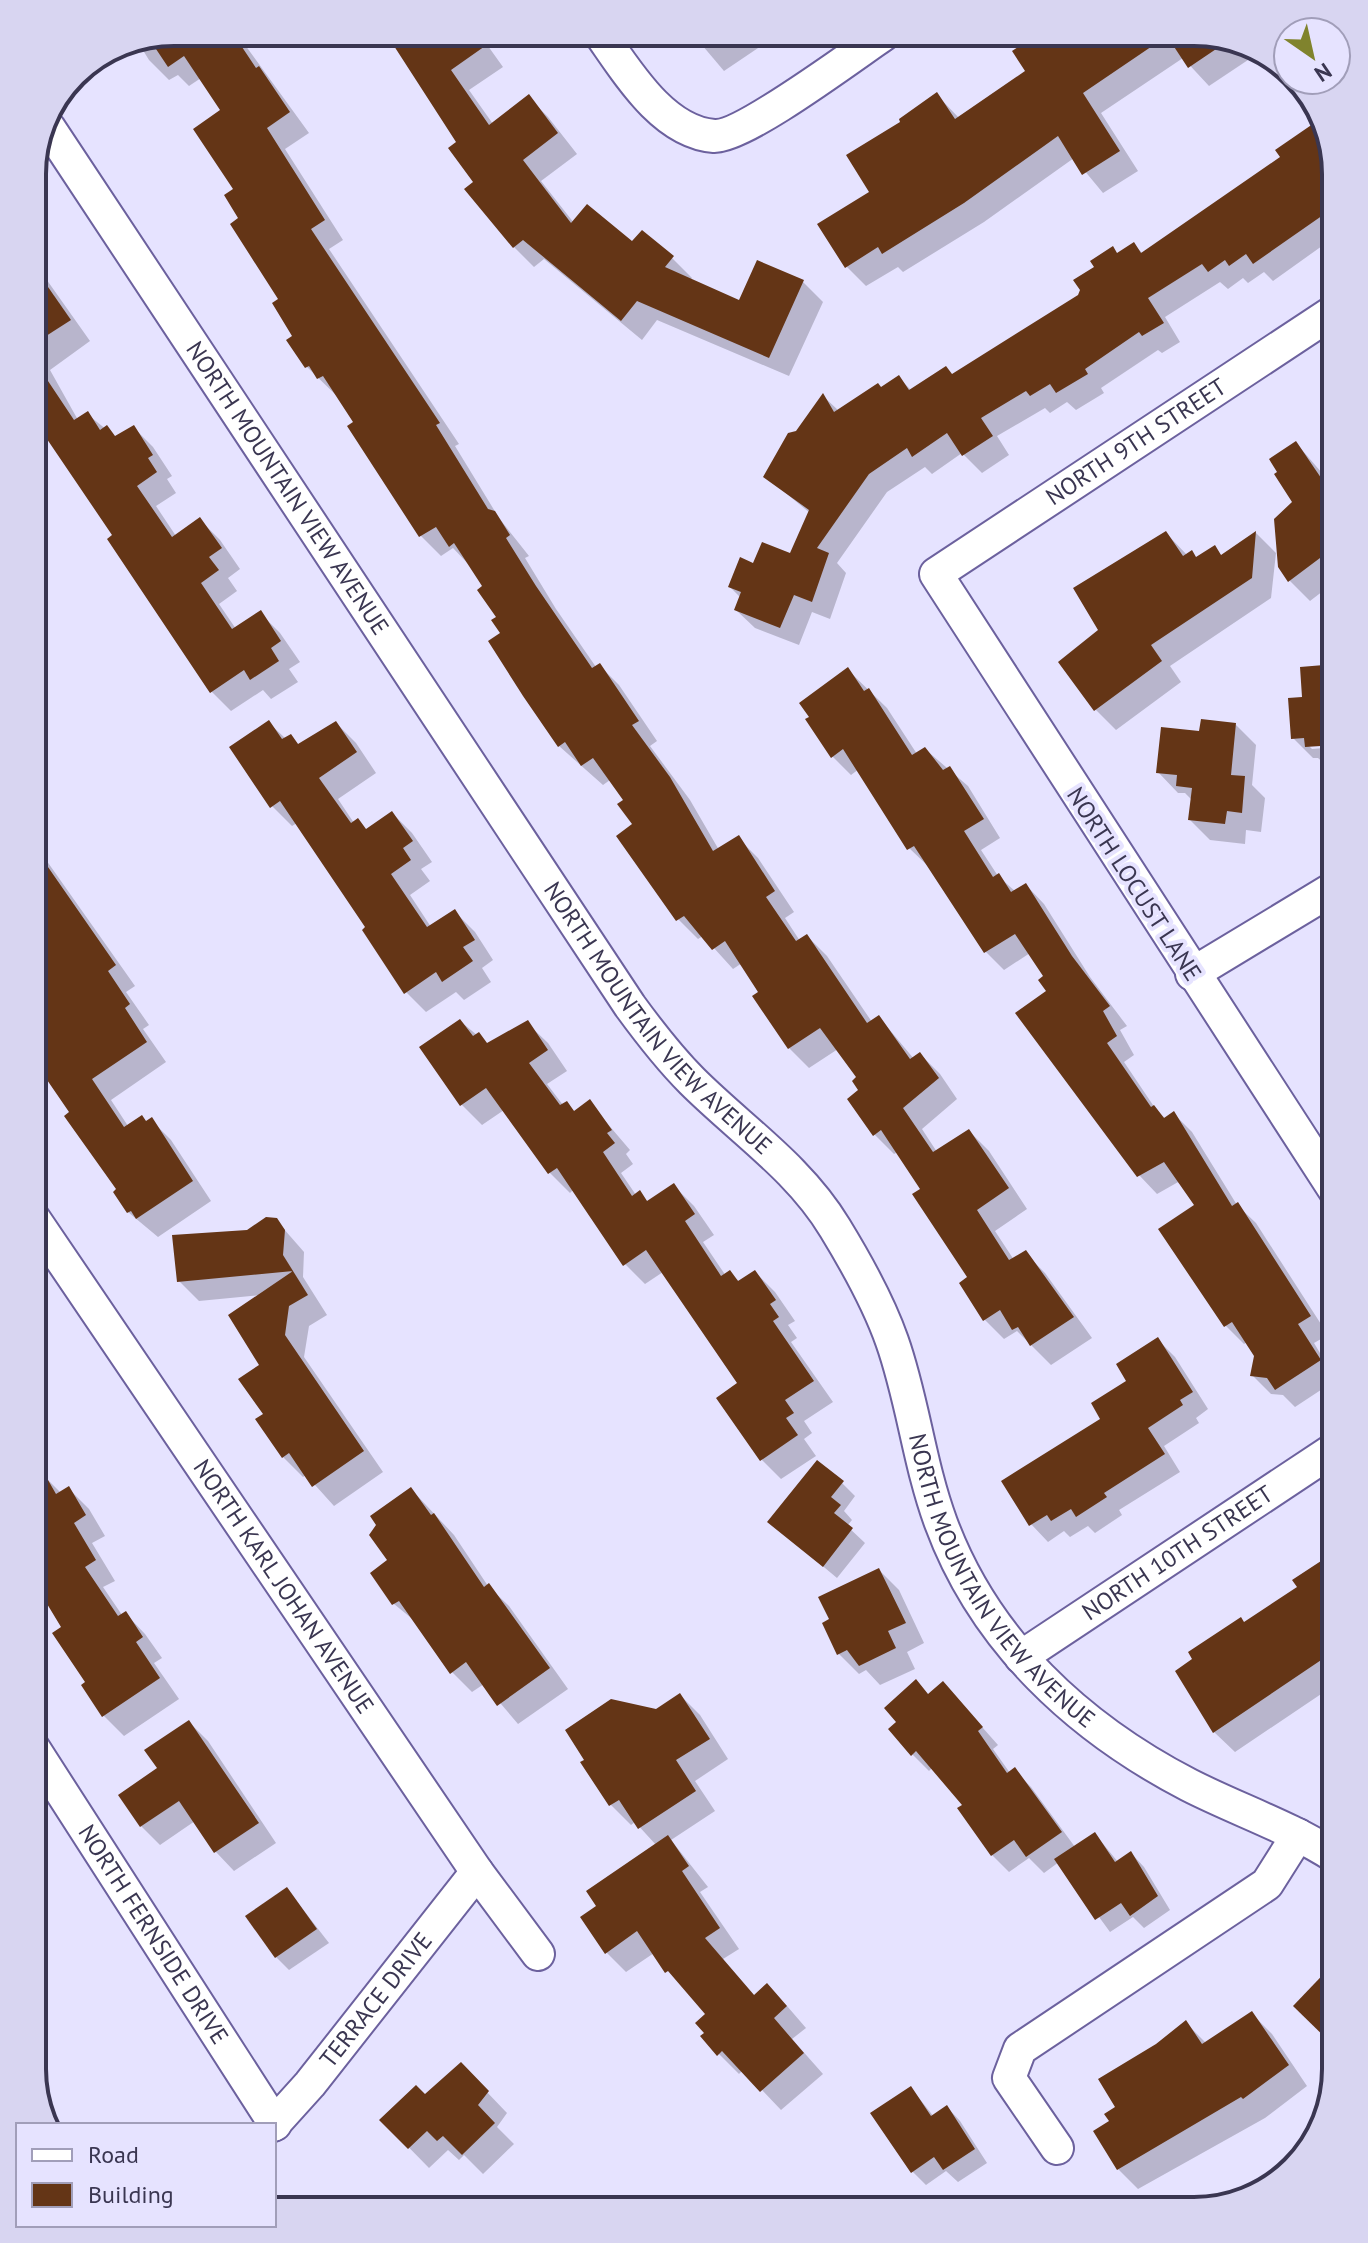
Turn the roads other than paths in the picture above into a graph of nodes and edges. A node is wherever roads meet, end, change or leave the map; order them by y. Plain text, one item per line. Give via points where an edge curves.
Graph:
1 (610, 46) edge
2 (865, 46) edge
3 (53, 134) edge
4 (1322, 319) edge
5 (936, 574) joint
6 (1322, 895) edge
7 (1192, 974) junction
8 (1322, 1171) edge
9 (46, 1237) edge
10 (1322, 1457) edge
11 (1021, 1657) junction
12 (46, 1768) edge
13 (1298, 1835) junction
14 (1322, 1849) edge
15 (477, 1872) junction
16 (538, 1954) dead end
17 (273, 2123) edge
18 (275, 2123) edge
19 (1057, 2148) dead end

1 - 2 street via 664,112 715,136 730,133
3 - 11 street, NORTH MOUNTAIN VIEW AVENUE via 630,1006 692,1081 794,1175 832,1224 869,1285 893,1343 942,1525 967,1578
4 - 5 street, NORTH 9TH STREET
5 - 7 street, NORTH LOCUST LANE
6 - 7 street
7 - 8 street, NORTH LOCUST LANE
9 - 15 street, NORTH KARL JOHAN AVENUE
10 - 11 street, NORTH 10TH STREET
11 - 13 street, NORTH MOUNTAIN VIEW AVENUE via 1102,1734 1189,1785
12 - 17 street, NORTH FERNSIDE DRIVE
13 - 14 street, NORTH MOUNTAIN VIEW AVENUE
13 - 19 street via 1267,1884 1020,2049 1009,2078
15 - 16 street, NORTH KARL JOHAN AVENUE
15 - 18 street, TERRACE DRIVE

